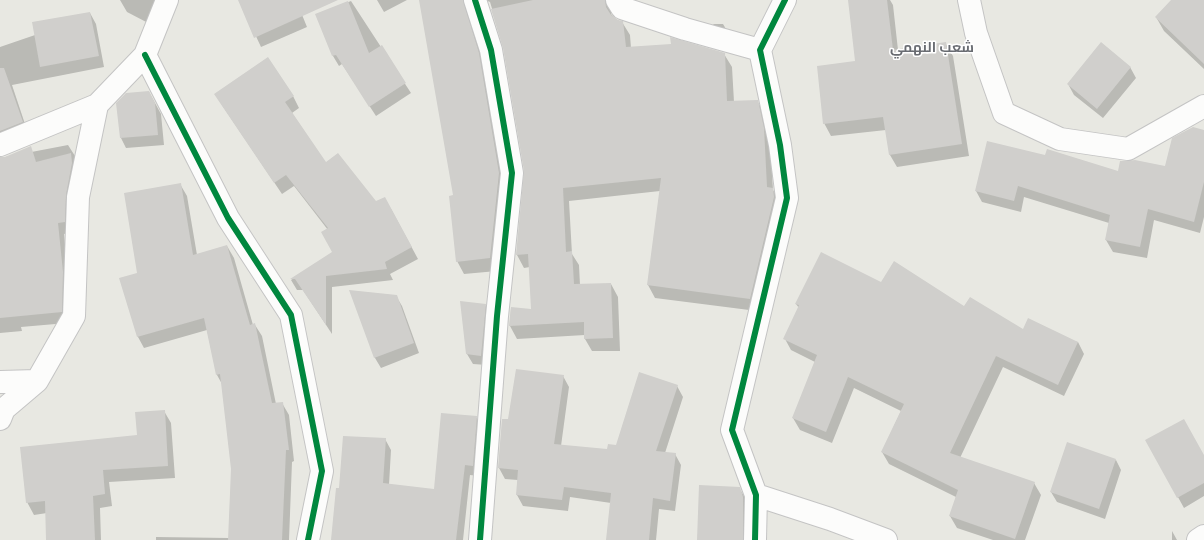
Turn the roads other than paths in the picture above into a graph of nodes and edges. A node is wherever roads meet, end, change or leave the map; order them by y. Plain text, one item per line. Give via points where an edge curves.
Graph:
1 (167, 0) edge
2 (475, 0) edge
3 (617, 0) edge
4 (785, 0) edge
5 (969, 0) edge
6 (760, 50) junction
7 (145, 55) junction
8 (97, 105) junction
9 (1204, 106) edge
10 (0, 145) edge
11 (37, 381) junction
12 (0, 382) edge
13 (0, 419) edge
14 (756, 495) junction
15 (1204, 536) edge
16 (308, 540) edge
17 (480, 540) edge
18 (755, 540) edge
19 (886, 540) edge
20 (1198, 540) edge

1 - 7 street
2 - 17 street via 491,50 512,173 497,316
3 - 6 street via 622,8
4 - 6 street
5 - 9 street via 976,33 1004,113 1053,136 1128,149
6 - 14 street via 780,145 786,198 732,430
7 - 8 street
7 - 16 street via 228,218 291,315 322,471
8 - 10 street
8 - 11 street via 78,197 74,316
11 - 12 street
11 - 13 street via 4,409
14 - 18 street
14 - 19 street
15 - 20 street

